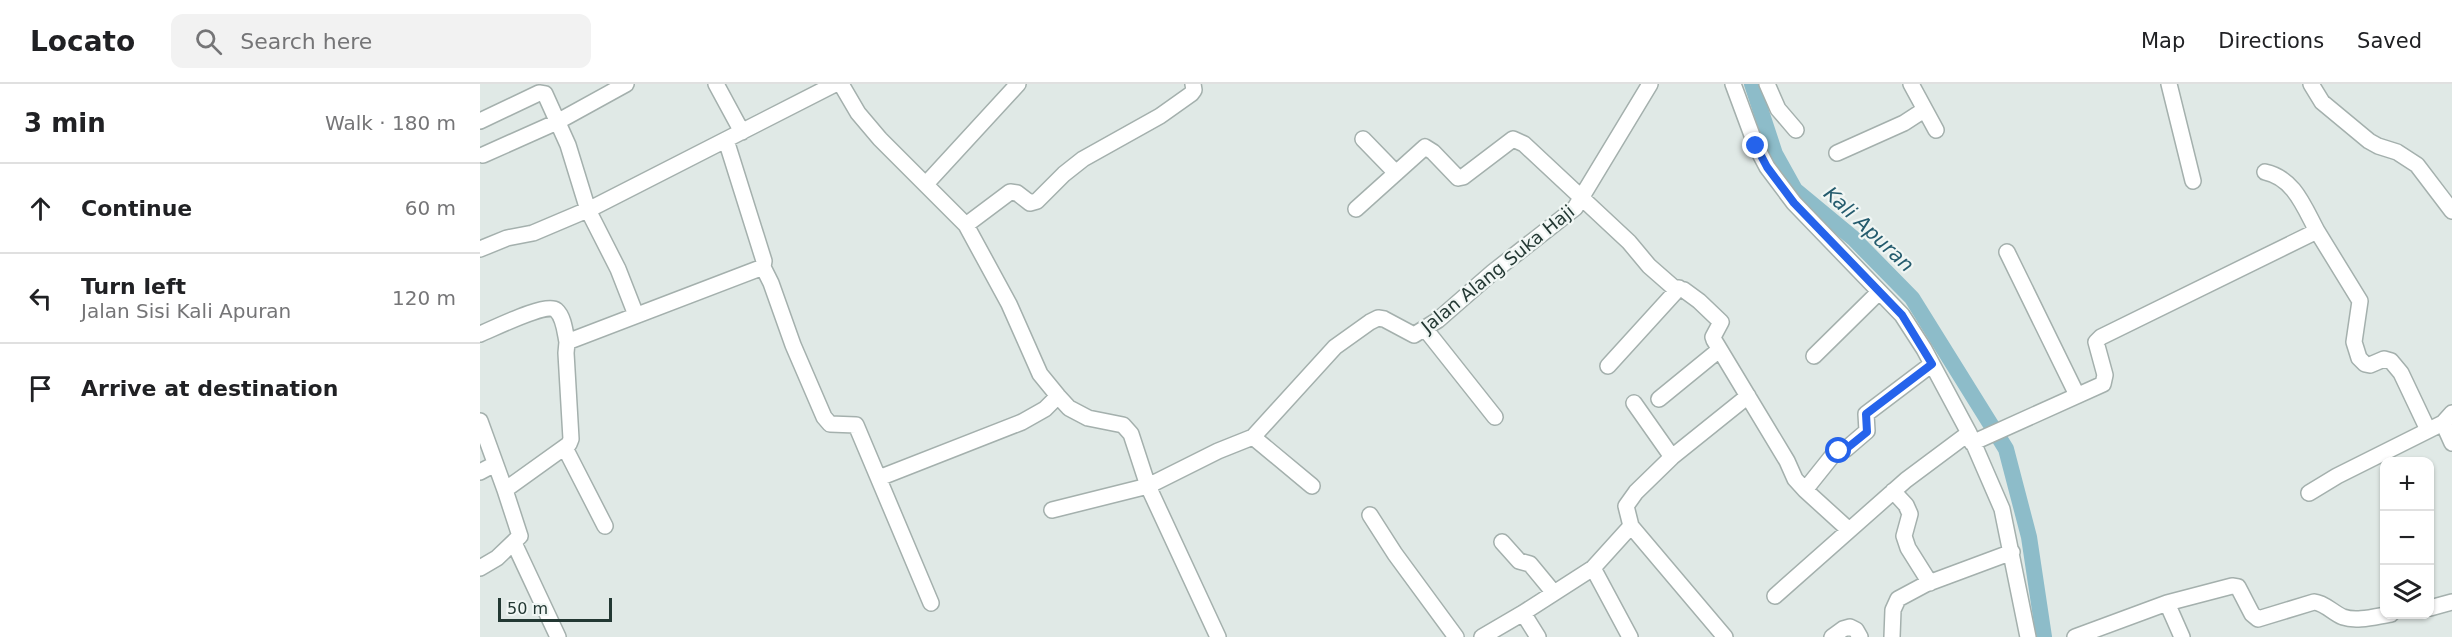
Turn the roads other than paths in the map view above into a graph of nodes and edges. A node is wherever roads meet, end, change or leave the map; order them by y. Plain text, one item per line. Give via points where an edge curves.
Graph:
1 (626, 84) edge
2 (716, 84) edge
3 (835, 84) edge
4 (841, 84) edge
5 (1018, 84) edge
6 (1193, 84) edge
7 (1650, 84) edge
8 (1733, 84) edge
9 (1767, 84) edge
10 (1911, 84) edge
11 (2169, 84) edge
12 (2311, 84) edge
13 (545, 89) edge
14 (1924, 111) junction
15 (480, 121) edge
16 (557, 122) junction
17 (1796, 130) dead end
18 (1936, 130) dead end
19 (742, 132) junction
20 (1363, 138) dead end
21 (726, 140) junction
22 (1837, 153) dead end
23 (483, 155) dead end
24 (2265, 172) dead end
25 (1396, 173) junction
26 (2193, 181) dead end
27 (926, 184) junction
28 (1582, 198) junction
29 (1356, 209) dead end
30 (588, 210) junction
31 (2452, 212) edge
32 (966, 225) junction
33 (2318, 231) junction
34 (480, 249) edge
35 (2007, 252) dead end
36 (763, 267) junction
37 (1679, 288) junction
38 (1879, 292) junction
39 (636, 315) junction
40 (1426, 330) junction
41 (480, 334) edge
42 (567, 342) junction
43 (1719, 350) junction
44 (1814, 356) dead end
45 (1932, 364) junction
46 (1608, 366) dead end
47 (2078, 395) junction
48 (1058, 396) junction
49 (1748, 396) junction
50 (1659, 399) dead end
51 (1634, 403) dead end
52 (1495, 417) dead end
53 (2447, 418) edge
54 (480, 421) edge
55 (2428, 430) junction
56 (1253, 437) junction
57 (1974, 439) junction
58 (2452, 443) edge
59 (565, 448) junction
60 (1672, 457) junction
61 (495, 464) junction
62 (480, 472) edge
63 (879, 478) junction
64 (1148, 486) junction
65 (1312, 486) dead end
66 (505, 490) junction
67 (1805, 490) junction
68 (1893, 491) junction
69 (2308, 493) dead end
70 (1052, 510) dead end
71 (1371, 515) dead end
72 (605, 526) dead end
73 (1631, 526) junction
74 (1849, 530) junction
75 (1502, 542) dead end
76 (514, 543) junction
77 (2012, 552) junction
78 (480, 568) edge
79 (1593, 568) junction
80 (1930, 583) junction
81 (1554, 593) junction
82 (1775, 596) dead end
83 (2452, 602) edge
84 (931, 603) dead end
85 (2167, 603) junction
86 (2434, 608) edge
87 (1523, 614) junction
88 (2380, 616) edge
89 (558, 637) edge
90 (1218, 637) edge
91 (1456, 637) edge
92 (1482, 637) edge
93 (1538, 637) edge
94 (1630, 637) edge
95 (1725, 637) edge
96 (1832, 637) edge
97 (1860, 637) edge
98 (1892, 637) edge
99 (2028, 637) edge
100 (2075, 637) edge
101 (2182, 637) edge

1 - 16 street
2 - 19 street
3 - 19 street
4 - 27 street via 880,139
5 - 27 street
6 - 32 street via 1191,94 1083,159 1037,201 1030,203 1017,192 1010,192
7 - 28 street, Jalan Alang Suka Haji
8 - 38 street via 1767,167 1794,203
9 - 17 street via 1778,109
10 - 14 street
11 - 26 street
12 - 31 street via 2322,102 2369,141 2417,165
13 - 15 street
13 - 16 street
14 - 18 street
14 - 22 street
16 - 23 street
16 - 30 street
19 - 21 street
20 - 25 street
21 - 30 street
21 - 36 street
24 - 33 street via 2289,184
25 - 28 street via 1425,147 1456,176 1463,177 1516,139
25 - 29 street
27 - 32 street
28 - 37 street via 1649,266
28 - 40 street, Jalan Alang Suka Haji via 1565,217
30 - 34 street
30 - 39 street
32 - 48 street via 1009,304 1040,374
33 - 47 street via 2101,337 2097,342 2103,384
33 - 55 street via 2360,301 2354,342 2359,358 2370,365 2391,360
35 - 47 street
36 - 39 street
36 - 63 street via 824,417 830,424 856,425
37 - 43 street via 1721,322 1713,337
37 - 46 street
38 - 44 street
38 - 45 street via 1902,315
39 - 42 street
40 - 52 street
40 - 56 street, Jalan Alang Suka Haji via 1410,335 1384,319 1370,322 1335,347
41 - 42 street via 539,310 552,309 563,322
42 - 59 street via 571,439
43 - 49 street
43 - 50 street
45 - 57 street
45 - 67 street via 1866,414 1867,432 1833,455
47 - 57 street
48 - 63 street via 1022,422
48 - 64 street via 1088,418 1123,426 1131,434
49 - 60 street
49 - 67 street
51 - 60 street
53 - 55 street
53 - 58 street
54 - 61 street
55 - 69 street
56 - 64 street, Jalan Alang Suka Haji
56 - 65 street
57 - 68 street
57 - 77 street via 2002,509
59 - 66 street
59 - 72 street
60 - 73 street via 1628,501
61 - 62 street
61 - 66 street
63 - 84 street
64 - 70 street, Jalan Alang Suka Haji
64 - 90 street
66 - 76 street via 520,536
67 - 74 street
68 - 74 street
68 - 80 street via 1910,514 1904,536 1908,548
71 - 91 street
73 - 79 street
73 - 95 street
74 - 82 street
75 - 81 street via 1519,561 1530,564
76 - 78 street
76 - 89 street
77 - 80 street
77 - 99 street
79 - 81 street
79 - 94 street
80 - 98 street via 1895,603
81 - 87 street
83 - 86 street
85 - 88 street via 2238,587 2255,619 2313,602 2351,619
85 - 100 street
85 - 101 street
87 - 92 street
87 - 93 street
96 - 97 street via 1850,627

